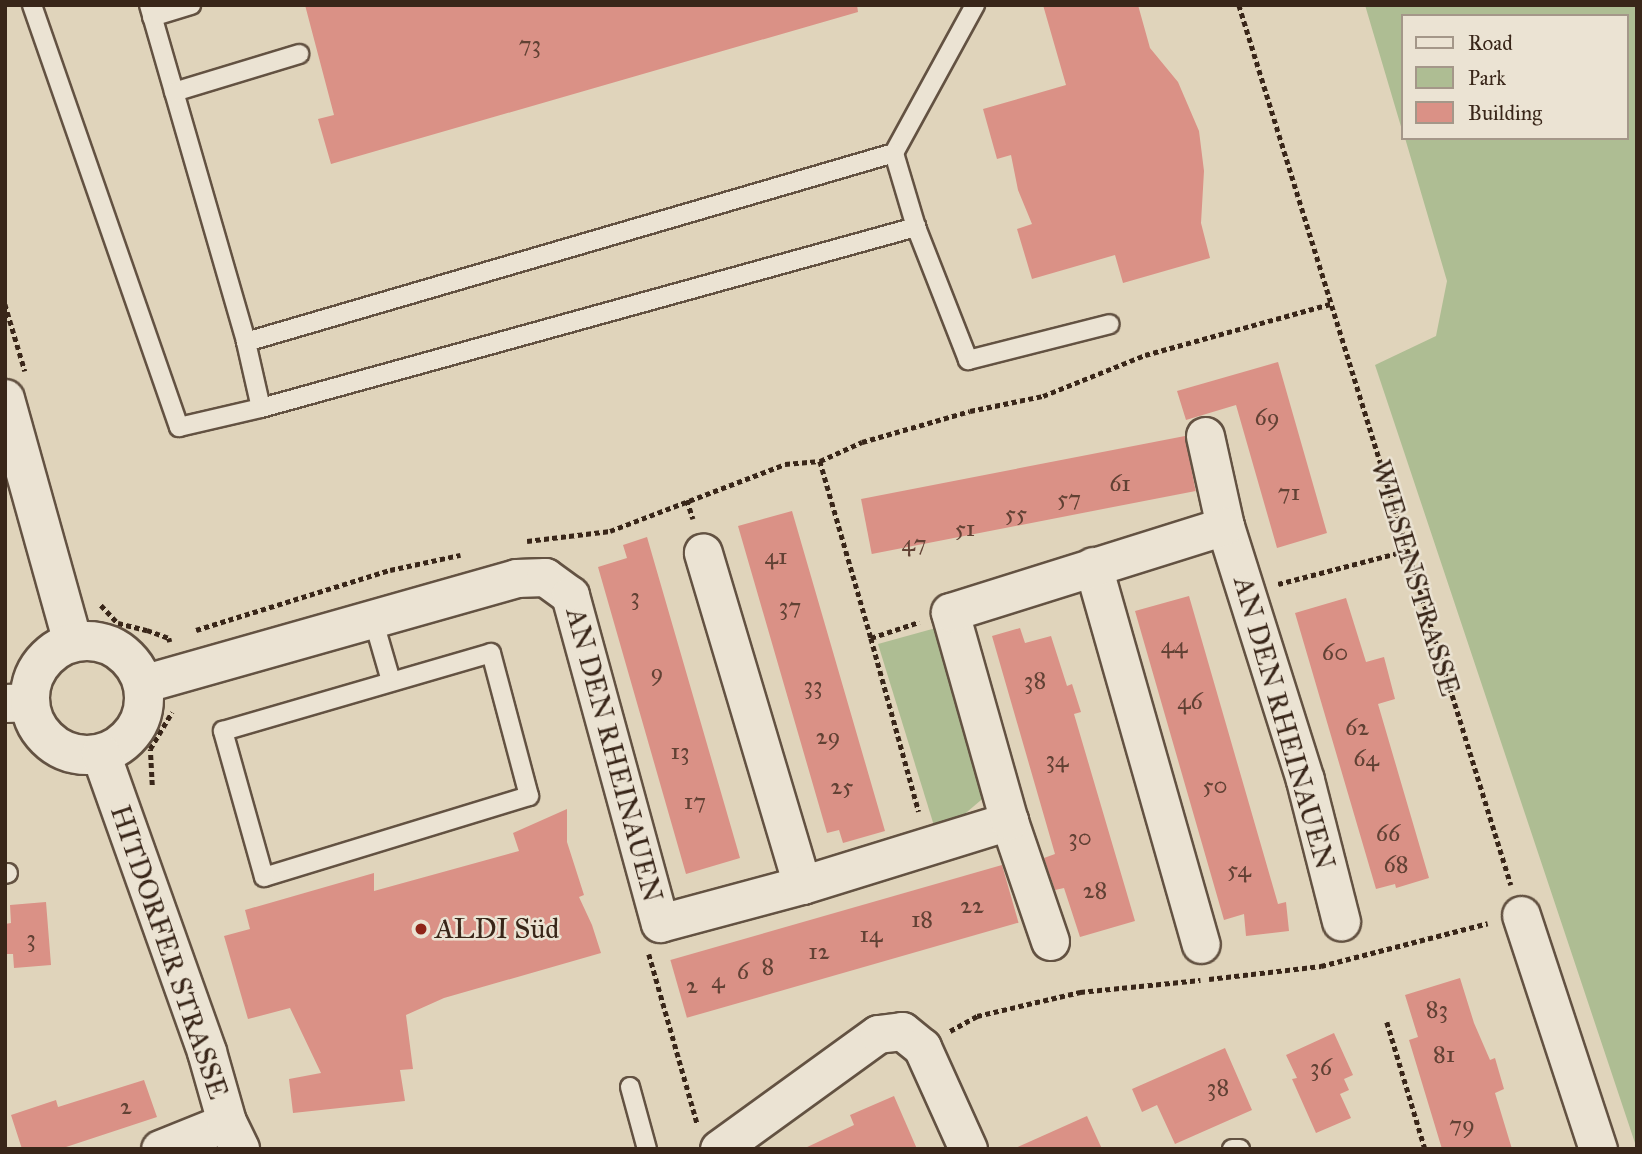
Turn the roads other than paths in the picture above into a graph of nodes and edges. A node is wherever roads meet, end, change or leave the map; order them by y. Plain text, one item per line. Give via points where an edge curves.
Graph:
1 (32, 5) edge
2 (191, 5) edge
3 (975, 5) edge
4 (150, 11) edge
5 (299, 54) dead end
6 (174, 92) junction
7 (894, 153) junction
8 (916, 227) junction
9 (1110, 324) dead end
10 (246, 342) junction
11 (5, 399) edge
12 (261, 408) junction
13 (1205, 436) dead end
14 (1225, 526) junction
15 (703, 552) dead end
16 (1093, 566) junction
17 (373, 619) junction
18 (73, 642) junction
19 (159, 679) junction
20 (391, 681) junction
21 (17, 702) edge
22 (100, 754) junction
23 (1009, 821) junction
24 (802, 885) junction
25 (1521, 915) road end
26 (1341, 921) dead end
27 (1050, 941) dead end
28 (1201, 944) dead end
29 (630, 1087) dead end
30 (233, 1135) edge
31 (710, 1142) edge
32 (160, 1149) edge
33 (647, 1149) edge
34 (968, 1149) edge
35 (1231, 1149) edge
36 (1240, 1149) edge
37 (1598, 1149) edge

1 - 12 lane via 179,427
2 - 4 lane
3 - 7 lane
4 - 6 lane
5 - 6 lane
6 - 10 lane
7 - 8 lane
7 - 10 lane
8 - 9 lane via 968,360
8 - 12 lane
10 - 12 lane
11 - 18 street
13 - 14 street, AN DEN RHEINAUEN
14 - 16 street
14 - 26 street, AN DEN RHEINAUEN via 1305,780
15 - 24 street
16 - 23 street via 950,612
16 - 28 street
17 - 19 street, AN DEN RHEINAUEN
17 - 20 lane
17 - 24 street, AN DEN RHEINAUEN via 516,578 545,577 570,595 660,923
18 - 19 street via 108,645
18 - 21 street via 40,664
19 - 22 street via 131,734
20 - 20 lane via 223,731 264,877 529,796 491,653
21 - 22 street via 45,738 62,750
22 - 30 street, HITDORFER STRASSE
23 - 24 street, AN DEN RHEINAUEN
23 - 27 street
25 - 37 street
29 - 33 lane
30 - 32 street
31 - 34 street via 878,1034 902,1031 922,1047
35 - 36 lane

